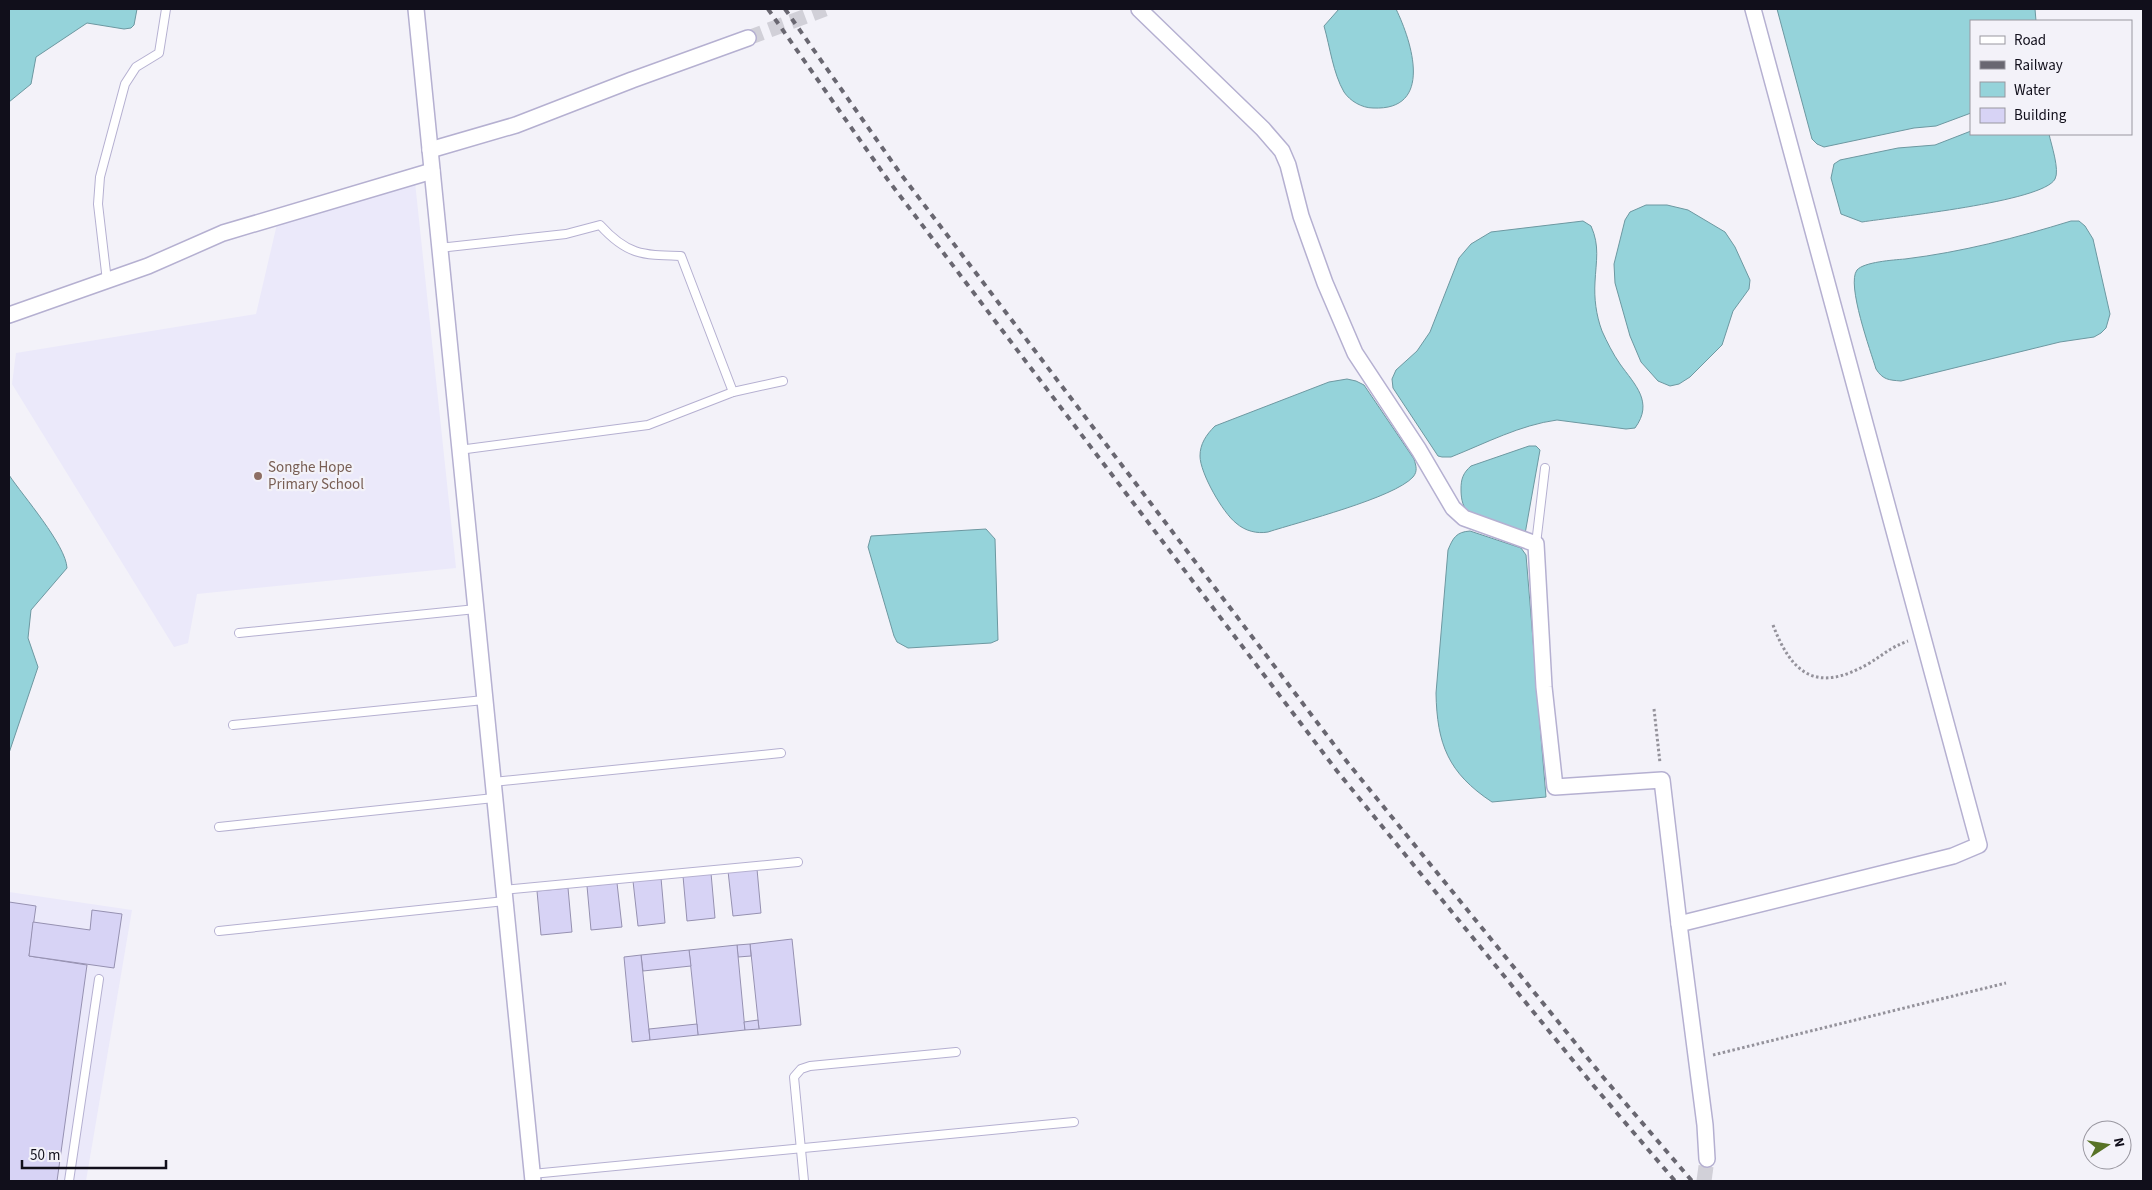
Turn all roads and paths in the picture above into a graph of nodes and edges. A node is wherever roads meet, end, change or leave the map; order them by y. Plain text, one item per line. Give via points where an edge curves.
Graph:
1 (166, 9) edge
2 (416, 9) edge
3 (1139, 9) edge
4 (1753, 9) edge
5 (748, 38) tunnel mouth
6 (430, 150) junction
7 (432, 171) junction
8 (440, 248) junction
9 (107, 281) junction
10 (9, 315) edge
11 (783, 381) dead end
12 (733, 392) junction
13 (460, 450) junction
14 (1545, 468) dead end
15 (1536, 544) junction
16 (476, 610) junction
17 (1773, 625) dead end
18 (239, 634) dead end
19 (1922, 637) junction
20 (484, 700) junction
21 (1654, 709) dead end
22 (233, 725) dead end
23 (781, 754) dead end
24 (1662, 780) junction
25 (493, 782) junction
26 (494, 798) junction
27 (219, 827) dead end
28 (798, 862) dead end
29 (504, 896) junction
30 (1679, 924) junction
31 (219, 931) dead end
32 (98, 978) dead end
33 (2006, 983) dead end
34 (956, 1052) dead end
35 (1697, 1059) junction
36 (1074, 1122) dead end
37 (801, 1149) junction
38 (1707, 1159) tunnel mouth
39 (532, 1178) edge
40 (69, 1181) edge
41 (804, 1181) edge

1 - 9 lane via 159,52 136,67 125,84 100,177 98,204
2 - 6 street
3 - 15 street via 1263,128 1282,151 1325,283 1356,353 1452,508 1464,518
4 - 19 street
5 - 6 street via 516,125
6 - 7 street
7 - 8 street
7 - 9 street via 223,233
8 - 12 lane via 566,234 600,224 628,250 681,256
8 - 13 street
9 - 10 street
11 - 12 lane
12 - 13 lane via 648,425
13 - 16 street
14 - 15 lane
15 - 24 street via 1544,687 1555,787
16 - 18 lane
16 - 20 street
17 - 19 path via 1790,661 1801,671 1823,678 1854,670 1893,646
19 - 30 street via 1979,845 1953,856
20 - 22 lane
20 - 25 street
21 - 24 path
23 - 25 lane
24 - 30 street
25 - 26 street
26 - 27 lane
26 - 29 street
28 - 29 lane
29 - 31 lane
29 - 39 street
30 - 35 street
32 - 40 lane
33 - 35 path
34 - 37 lane via 801,1069 794,1077
35 - 38 street
36 - 37 lane
37 - 39 lane
37 - 41 lane

